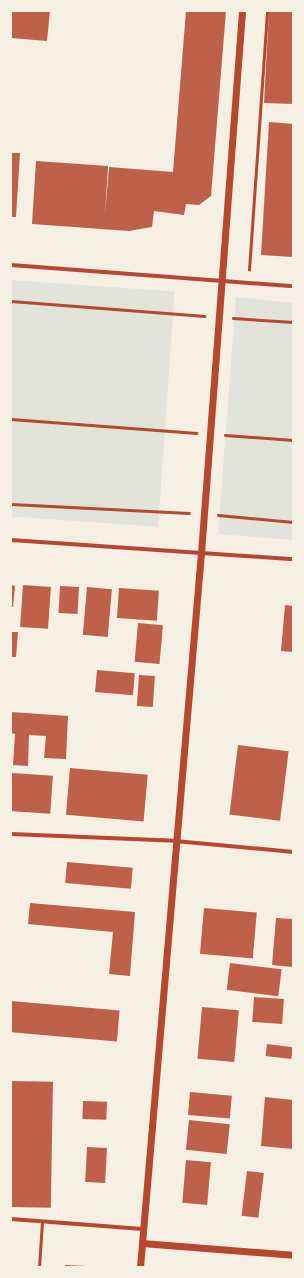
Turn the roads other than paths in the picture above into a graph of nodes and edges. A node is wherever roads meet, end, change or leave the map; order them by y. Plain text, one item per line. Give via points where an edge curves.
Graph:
1 (242, 11) edge
2 (11, 265) edge
3 (222, 281) junction
4 (293, 286) edge
5 (11, 540) edge
6 (201, 553) junction
7 (293, 559) edge
8 (11, 834) edge
9 (175, 841) junction
10 (293, 852) edge
11 (11, 1219) edge
12 (42, 1222) junction
13 (143, 1229) junction
14 (142, 1243) junction
15 (293, 1256) edge
16 (38, 1267) edge
17 (140, 1267) edge

1 - 3 street
2 - 3 street
3 - 4 street
3 - 6 street
5 - 6 street
6 - 7 street
6 - 9 street
8 - 9 street
9 - 10 street
9 - 13 street
11 - 12 street
12 - 13 street
12 - 16 lane
13 - 14 street
14 - 15 street
14 - 17 street

